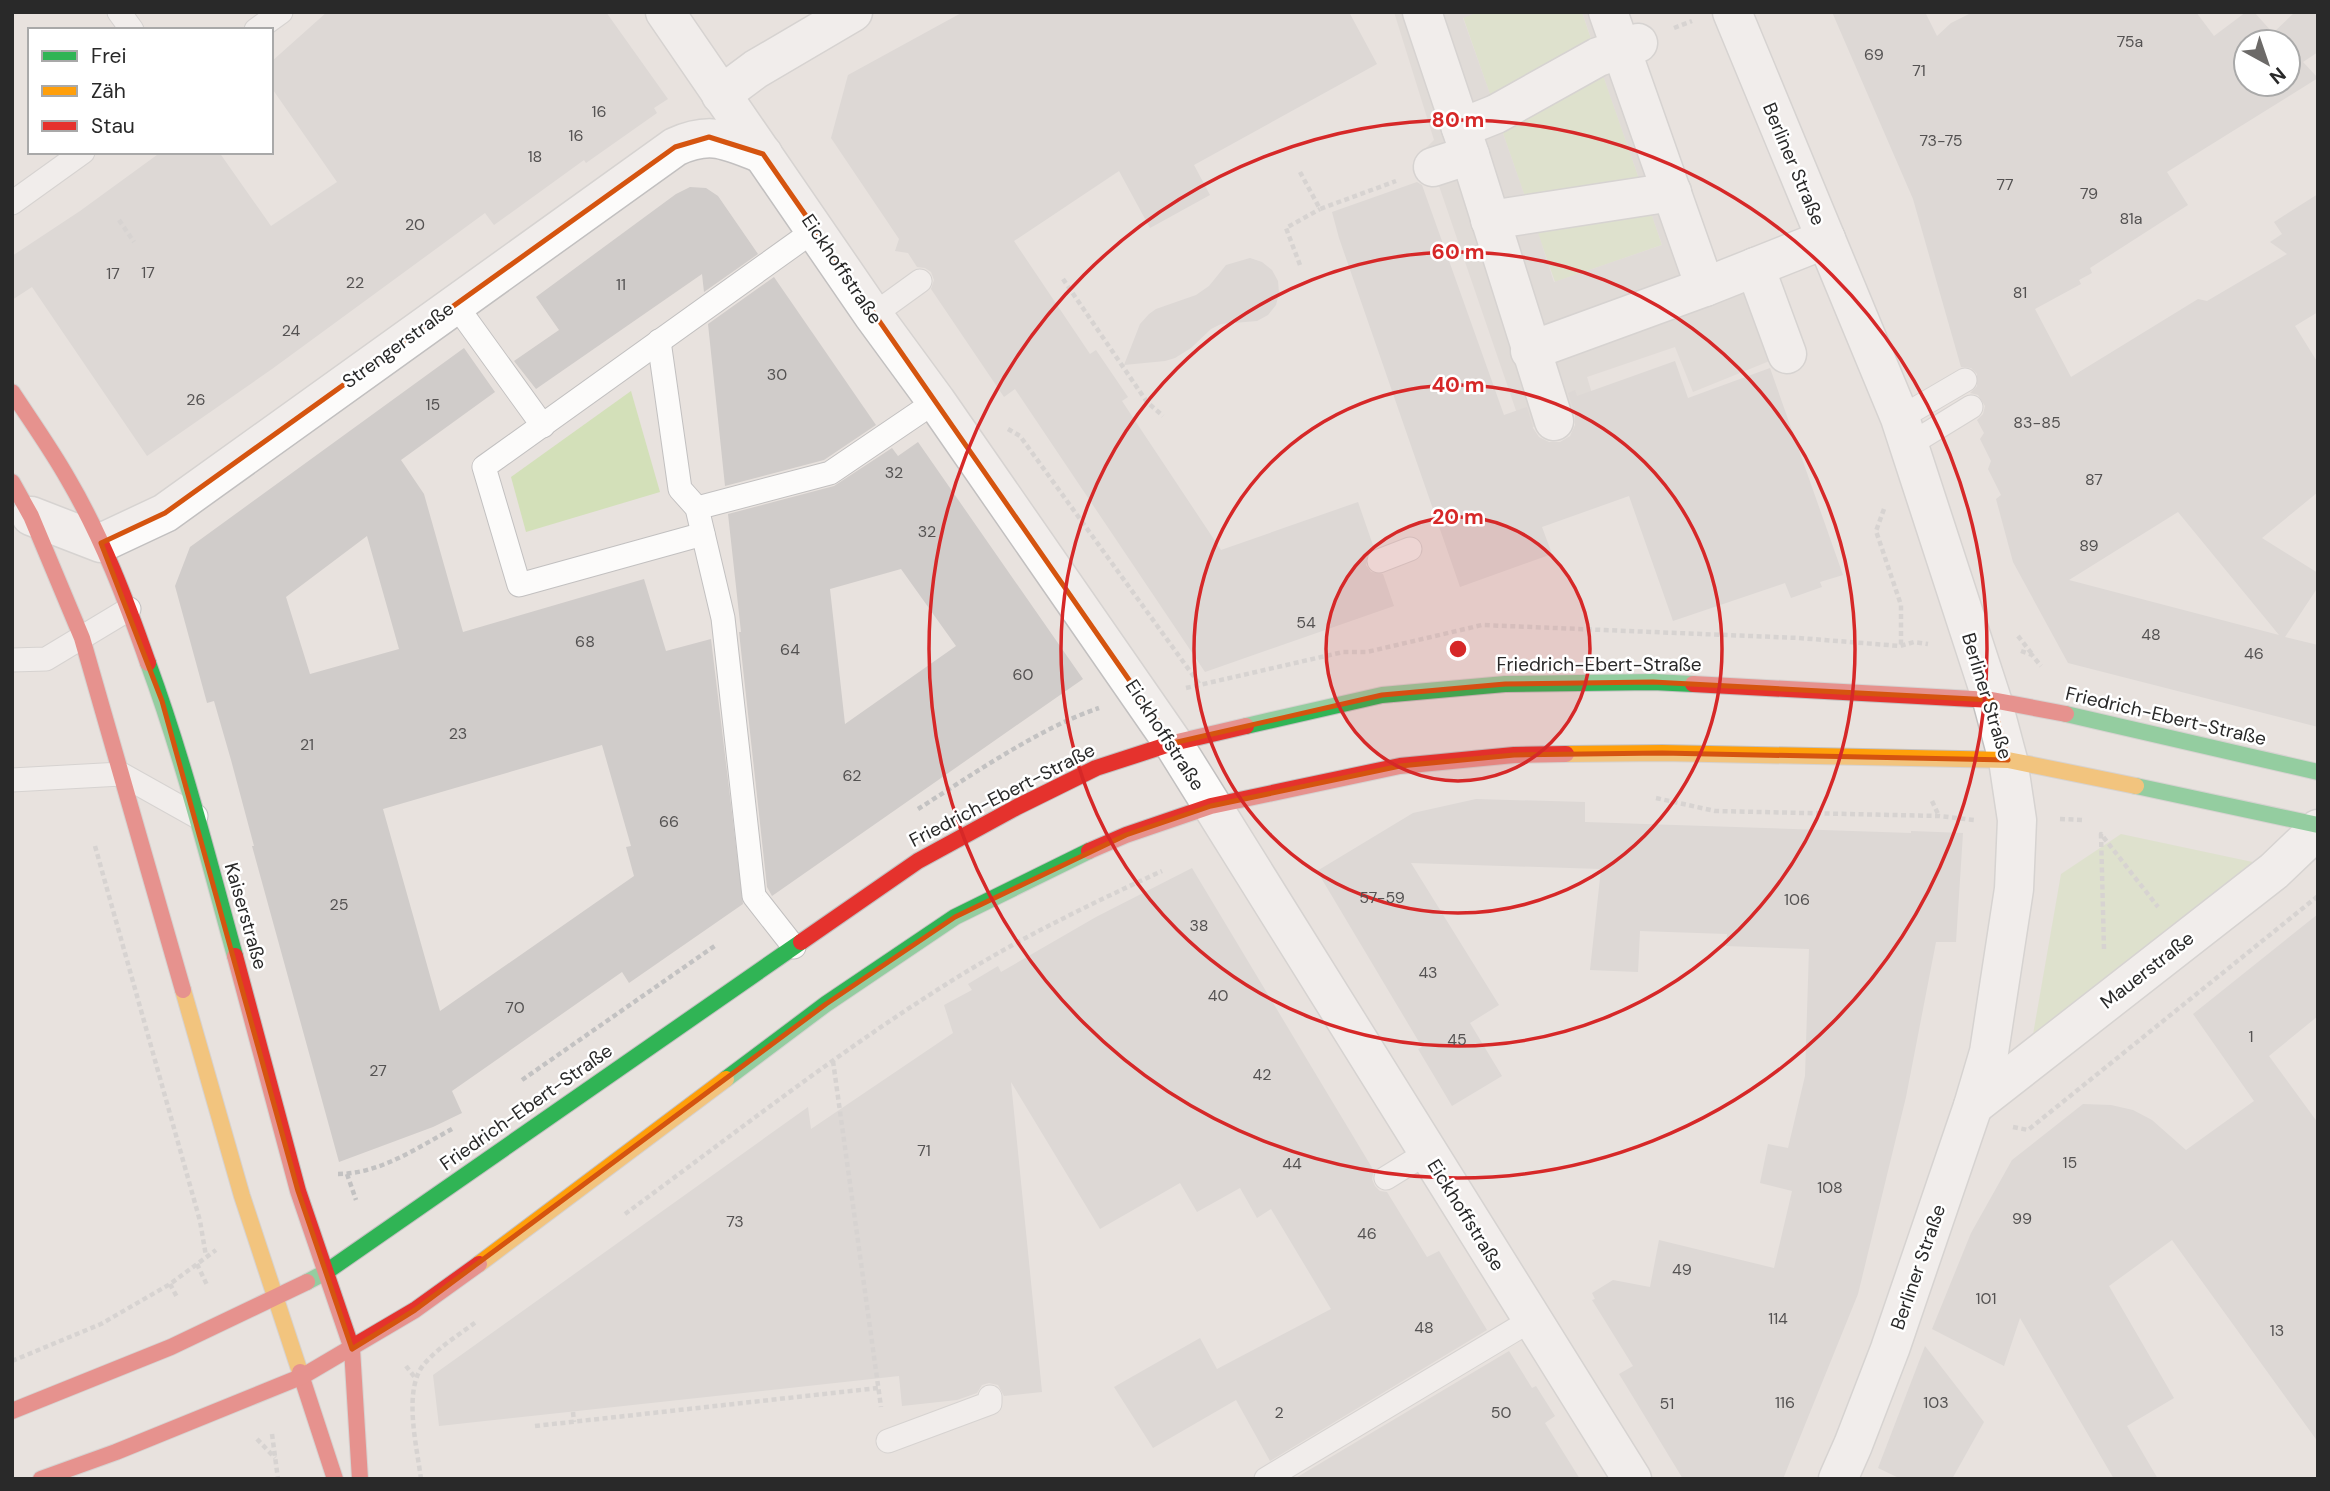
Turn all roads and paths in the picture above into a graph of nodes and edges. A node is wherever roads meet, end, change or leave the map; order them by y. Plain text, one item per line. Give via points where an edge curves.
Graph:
1 (120, 12) edge
2 (281, 12) edge
3 (665, 12) edge
4 (853, 12) edge
5 (1422, 12) edge
6 (1608, 12) edge
7 (1732, 12) edge
8 (131, 28) edge
9 (259, 28) edge
10 (1629, 45) junction
11 (722, 95) junction
12 (1466, 141) junction
13 (80, 154) edge
14 (763, 154) junction
15 (1433, 167) joint
16 (1300, 172) dead end
17 (1672, 192) junction
18 (12, 202) edge
19 (1320, 209) junction
20 (119, 220) dead end
21 (1490, 220) junction
22 (816, 229) junction
23 (1826, 239) junction
24 (134, 242) dead end
25 (1300, 265) dead end
26 (1755, 267) junction
27 (1063, 279) dead end
28 (920, 281) dead end
29 (1705, 287) junction
30 (456, 304) junction
31 (873, 315) junction
32 (659, 341) junction
33 (1530, 351) junction
34 (1787, 354) dead end
35 (1965, 380) dead end
36 (12, 392) edge
37 (936, 401) junction
38 (1972, 407) dead end
39 (1163, 416) dead end
40 (1553, 421) dead end
41 (1001, 425) dead end
42 (543, 426) junction
43 (1904, 432) junction
44 (12, 482) edge
45 (1885, 506) dead end
46 (697, 508) junction
47 (31, 516) junction
48 (704, 534) junction
49 (101, 543) junction
50 (1410, 549) dead end
51 (1379, 561) dead end
52 (129, 610) junction
53 (82, 638) junction
54 (1864, 642) dead end
55 (1928, 643) dead end
56 (1900, 646) junction
57 (12, 660) edge
58 (1200, 685) dead end
59 (1992, 700) junction
60 (1105, 706) dead end
61 (1075, 716) dead end
62 (1173, 743) junction
63 (2008, 761) junction
64 (2318, 772) edge
65 (121, 774) junction
66 (12, 780) edge
67 (1929, 794) dead end
68 (1649, 796) dead end
69 (1211, 806) junction
70 (1968, 808) dead end
71 (1939, 816) junction
72 (196, 817) junction
73 (2056, 819) dead end
74 (1974, 820) junction
75 (1981, 820) dead end
76 (2086, 820) dead end
77 (2103, 822) dead end
78 (2318, 827) edge
79 (93, 834) dead end
80 (2101, 834) junction
81 (1174, 865) dead end
82 (2318, 896) edge
83 (2184, 941) junction
84 (794, 947) junction
85 (2106, 1002) junction
86 (833, 1061) junction
87 (1973, 1105) junction
88 (2005, 1126) dead end
89 (1427, 1152) junction
90 (347, 1174) dead end
91 (1385, 1178) dead end
92 (354, 1193) dead end
93 (624, 1214) dead end
94 (219, 1248) dead end
95 (206, 1257) junction
96 (197, 1264) junction
97 (326, 1272) junction
98 (206, 1283) dead end
99 (170, 1284) junction
100 (276, 1299) junction
101 (181, 1305) dead end
102 (482, 1318) dead end
103 (1531, 1320) junction
104 (352, 1349) junction
105 (401, 1359) dead end
106 (12, 1361) edge
107 (303, 1376) junction
108 (416, 1379) junction
109 (990, 1397) dead end
110 (12, 1411) edge
111 (573, 1412) dead end
112 (574, 1422) junction
113 (535, 1426) dead end
114 (248, 1430) dead end
115 (272, 1433) dead end
116 (888, 1441) dead end
117 (276, 1459) junction
118 (41, 1479) edge
119 (278, 1479) edge
120 (335, 1479) edge
121 (360, 1479) edge
122 (421, 1479) edge
123 (1266, 1479) edge
124 (1632, 1479) edge
125 (1838, 1479) edge

1 - 8 lane
2 - 9 lane
3 - 11 street, Eickhoffstraße
4 - 11 street via 756,69
5 - 12 street
6 - 10 street
7 - 23 street, Berliner Straße
10 - 12 street via 1598,57 1496,114
10 - 17 street
11 - 14 street, Eickhoffstraße
12 - 15 street
12 - 21 street
13 - 18 lane
14 - 22 street, Eickhoffstraße
14 - 30 street, Strengerstraße via 709,136 691,140
15 - 19 path
16 - 19 path
17 - 21 street
17 - 29 street
19 - 25 path via 1286,228
20 - 24 path
21 - 33 street
22 - 31 street, Eickhoffstraße
22 - 32 lane
23 - 26 street
23 - 43 street, Berliner Straße
26 - 29 street
26 - 34 street
27 - 39 path via 1147,402
28 - 31 lane
29 - 33 street
30 - 42 lane
30 - 49 street, Strengerstraße via 165,513
31 - 37 street, Eickhoffstraße
32 - 42 lane
32 - 46 lane via 680,489
33 - 40 street
35 - 43 lane
36 - 49 main road, Kaiserstraße via 68,479
37 - 46 lane via 830,473
37 - 62 street, Eickhoffstraße
38 - 43 lane
41 - 58 path via 1020,436
42 - 48 lane via 484,467 519,585
43 - 59 street, Berliner Straße
44 - 47 main road
45 - 56 path via 1876,531 1901,604
46 - 48 lane
47 - 49 street
47 - 53 main road
48 - 84 lane via 723,618 754,896
49 - 52 main road, Kaiserstraße
50 - 51 lane
52 - 53 lane
52 - 72 main road, Kaiserstraße
53 - 57 lane via 46,659
53 - 65 main road
54 - 56 path
55 - 56 path
59 - 62 main road, Friedrich-Ebert-Straße via 1653,682 1505,684 1382,695
59 - 63 street, Berliner Straße
59 - 64 main road, Friedrich-Ebert-Straße
60 - 61 path
62 - 69 street, Eickhoffstraße
62 - 84 main road, Friedrich-Ebert-Straße via 1096,768 1017,807 918,861
63 - 69 main road via 1662,753 1514,755 1400,766
63 - 78 main road
63 - 87 street, Berliner Straße via 2017,820 2014,888 1989,1052
65 - 66 lane
65 - 72 lane
65 - 100 main road
67 - 71 path
68 - 71 path via 1715,811
69 - 89 street, Eickhoffstraße
69 - 104 main road via 1126,835 955,917 826,1004 415,1310
70 - 74 path
71 - 74 path
72 - 97 main road, Kaiserstraße via 298,1191
73 - 76 path
74 - 75 path
77 - 80 path
78 - 83 street, Mauerstraße via 2274,872
79 - 95 path
80 - 83 path
80 - 85 path
81 - 86 path via 946,984
82 - 88 path via 2028,1130
83 - 85 street, Mauerstraße
84 - 97 main road, Friedrich-Ebert-Straße
85 - 87 street, Mauerstraße
86 - 93 path
86 - 112 path via 878,1388
87 - 125 street, Berliner Straße via 1891,1349
89 - 91 lane
89 - 103 street, Eickhoffstraße
90 - 92 path
94 - 95 path
95 - 96 path
96 - 98 path
96 - 99 path
97 - 100 main road, Friedrich-Ebert-Straße
97 - 104 main road, Kaiserstraße
99 - 101 path
99 - 106 path via 101,1324
100 - 107 main road
100 - 110 main road, Friedrich-Ebert-Straße
102 - 108 path via 424,1363
103 - 123 lane
103 - 124 street, Eickhoffstraße
104 - 107 main road
104 - 121 main road, Kaiserstraße
105 - 108 path
107 - 118 main road
107 - 120 main road
108 - 122 path via 412,1409
109 - 116 lane via 990,1403
111 - 112 path
112 - 113 path
114 - 117 path
115 - 117 path
117 - 119 path

